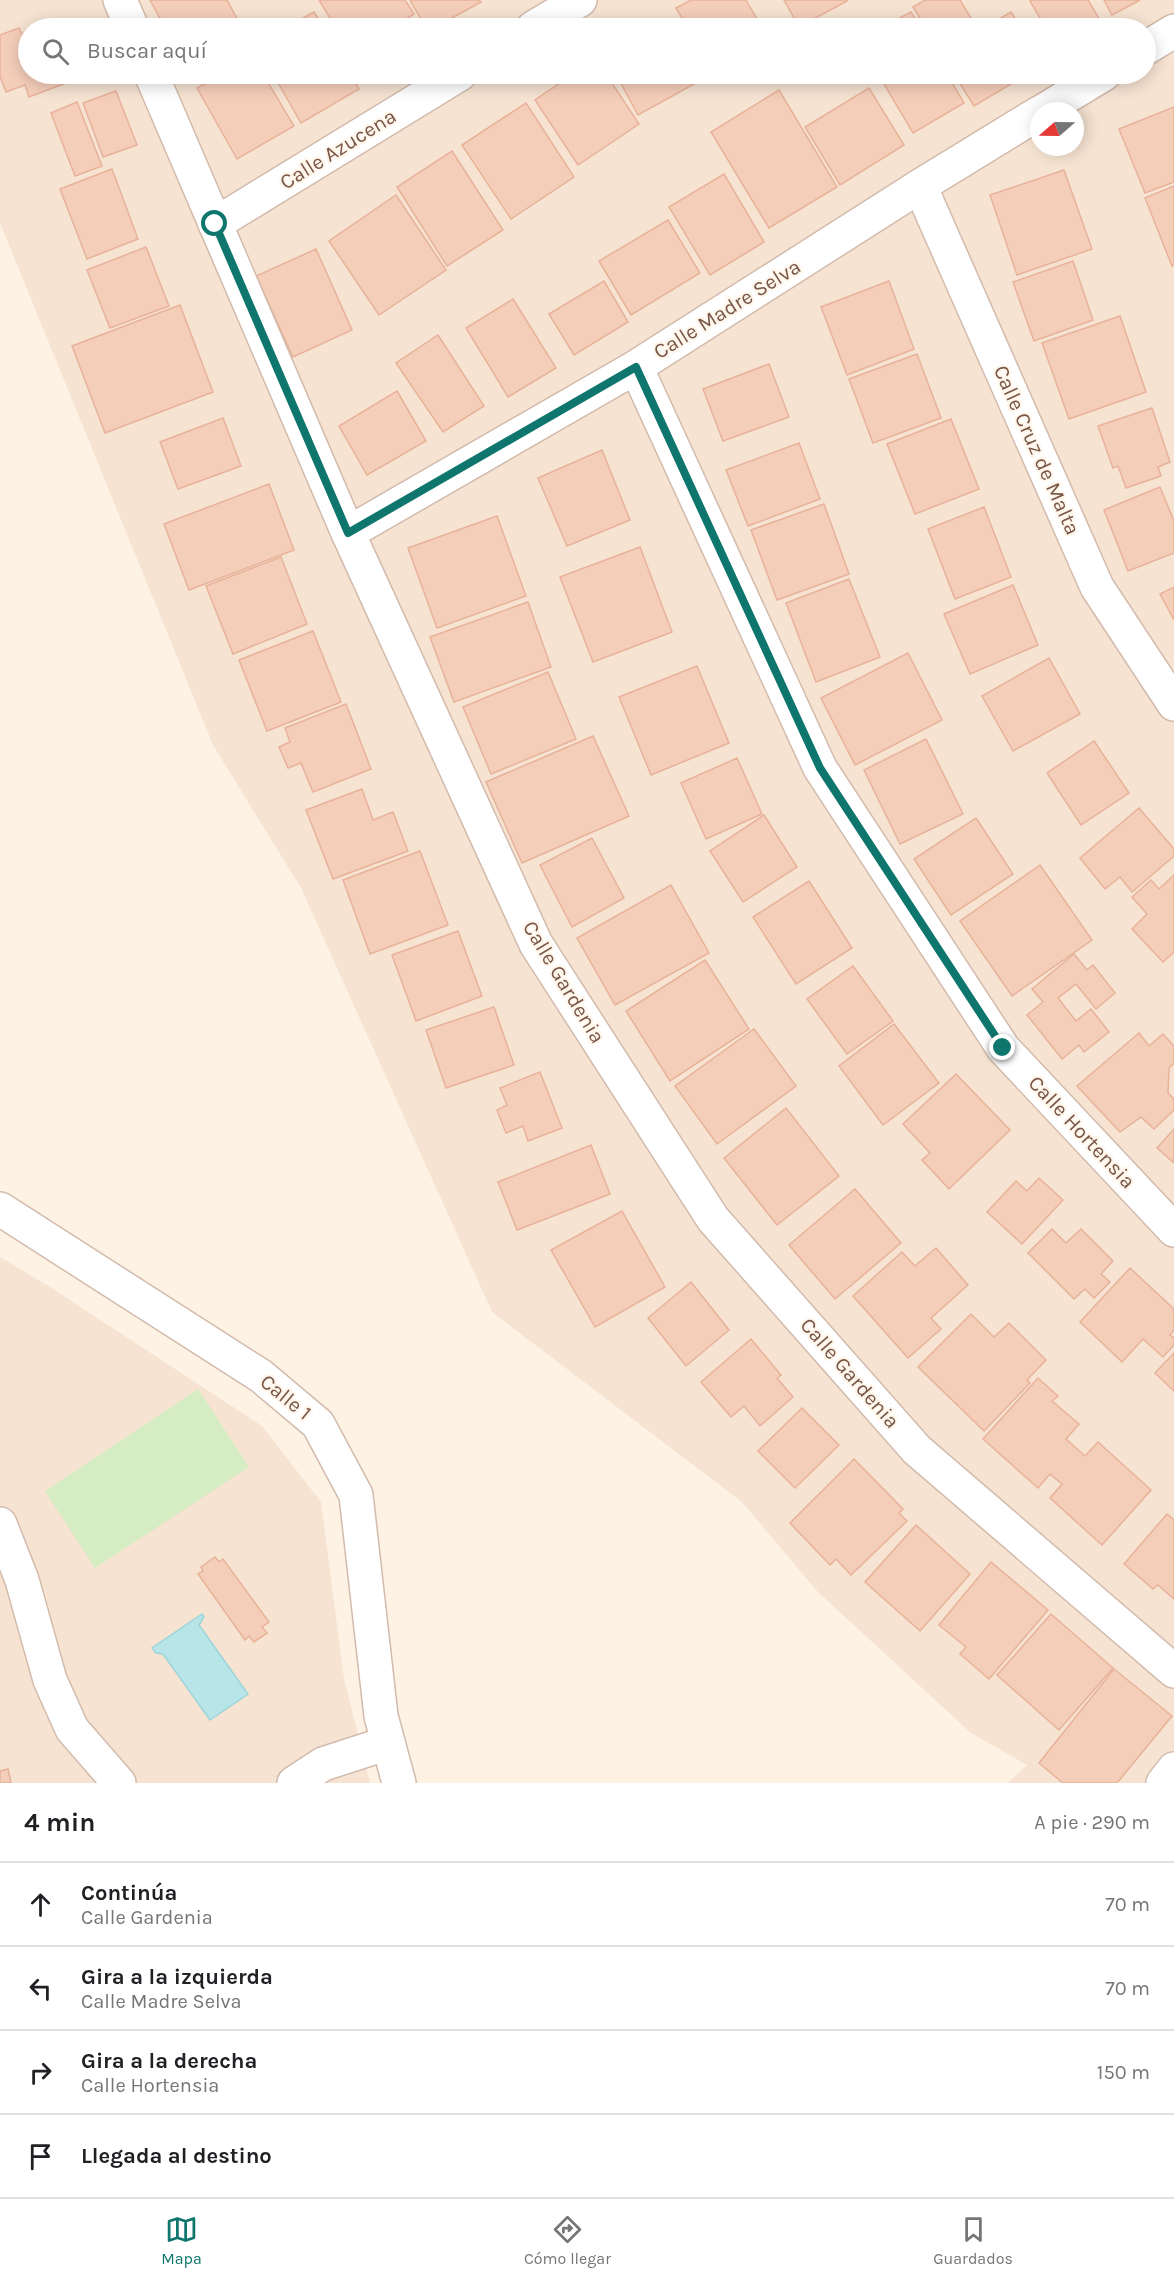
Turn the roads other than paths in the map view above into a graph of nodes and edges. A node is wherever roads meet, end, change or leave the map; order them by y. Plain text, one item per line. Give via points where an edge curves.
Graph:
1 (120, 0) edge
2 (580, 0) edge
3 (128, 18) edge
4 (550, 18) edge
5 (1174, 31) edge
6 (1156, 42) edge
7 (155, 84) edge
8 (444, 84) edge
9 (1087, 84) edge
10 (1058, 102) edge
11 (1030, 119) edge
12 (920, 186) junction
13 (215, 224) junction
14 (636, 367) junction
15 (348, 533) junction
16 (1174, 704) edge
17 (0, 1209) edge
18 (1174, 1230) edge
19 (0, 1524) edge
20 (1174, 1671) edge
21 (388, 1743) junction
22 (1174, 1769) edge
23 (119, 1783) edge
24 (294, 1783) edge
25 (399, 1783) edge
26 (1163, 1783) edge

1 - 3 street
2 - 4 street
5 - 6 street
7 - 13 street, Calle Gardenia
8 - 13 street, Calle Azucena
9 - 10 street, Calle Madre Selva
11 - 12 street, Calle Madre Selva
12 - 14 street, Calle Madre Selva
12 - 16 street, Calle Cruz de Malta via 1097,587
13 - 15 street, Calle Gardenia
14 - 15 street, Calle Madre Selva
14 - 18 street, Calle Hortensia via 820,768 1003,1048
15 - 20 street, Calle Gardenia via 536,944 713,1219 917,1450
17 - 21 street, Calle 1 via 261,1376 318,1424 356,1496 381,1716
19 - 23 street via 22,1580 50,1680 72,1728
21 - 24 street via 323,1764
21 - 25 street, Calle 1
22 - 26 street

